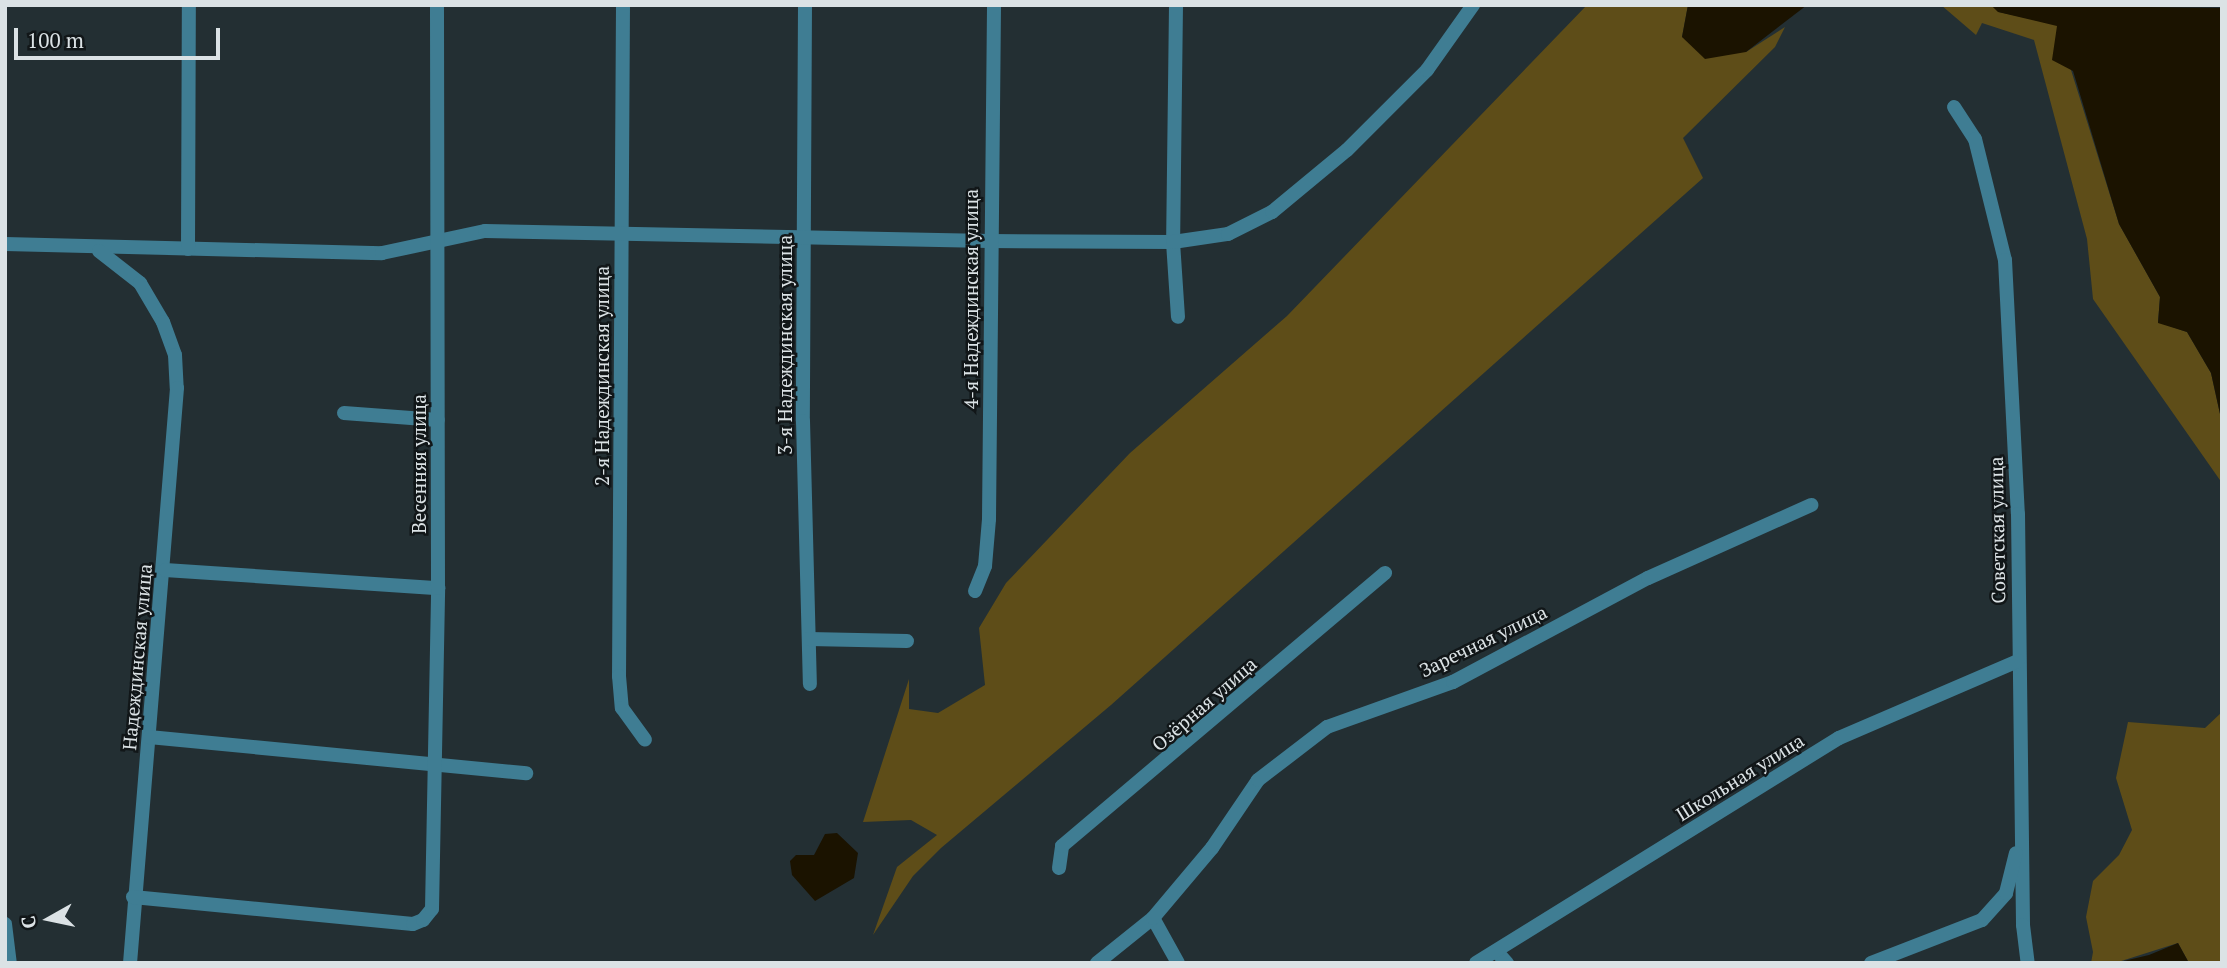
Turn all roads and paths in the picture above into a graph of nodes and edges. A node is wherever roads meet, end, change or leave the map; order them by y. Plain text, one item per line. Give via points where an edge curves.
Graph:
1 (189, 5) edge
2 (437, 5) edge
3 (623, 5) edge
4 (805, 5) edge
5 (993, 5) edge
6 (1176, 5) edge
7 (1473, 5) edge
8 (1954, 107) dead end
9 (621, 235) junction
10 (804, 236) junction
11 (989, 241) junction
12 (436, 242) junction
13 (1173, 242) junction
14 (5, 244) edge
15 (188, 249) junction
16 (98, 250) junction
17 (1178, 317) dead end
18 (344, 413) dead end
19 (438, 420) junction
20 (1811, 505) dead end
21 (165, 570) junction
22 (1385, 573) dead end
23 (438, 588) junction
24 (975, 591) dead end
25 (809, 639) junction
26 (907, 641) dead end
27 (2018, 661) junction
28 (810, 684) dead end
29 (149, 737) junction
30 (645, 740) dead end
31 (434, 766) junction
32 (526, 773) dead end
33 (2023, 793) junction
34 (1059, 868) dead end
35 (133, 897) junction
36 (1153, 918) junction
37 (5, 925) edge
38 (1502, 957) edge
39 (10, 963) edge
40 (130, 963) edge
41 (1097, 963) edge
42 (1178, 963) edge
43 (1476, 963) edge
44 (1871, 963) edge
45 (2028, 963) edge

1 - 15 street
2 - 12 street, Весенняя улица
3 - 9 street, 2-я Надеждинская улица
4 - 10 street, 3-я Надеждинская улица
5 - 11 street, 4-я Надеждинская улица
6 - 13 street
7 - 13 street via 1411,88 1272,212 1227,234
8 - 27 street, Советская улица via 1975,139 2005,260 2018,513
9 - 10 street
9 - 12 street via 485,231
9 - 30 street, 2-я Надеждинская улица via 619,676 622,708
10 - 11 street
10 - 25 street, 3-я Надеждинская улица
11 - 13 street
11 - 24 street, 4-я Надеждинская улица via 989,519 985,566
12 - 15 street via 382,253
12 - 19 street, Весенняя улица
13 - 17 street
14 - 16 street
15 - 16 street
16 - 21 street, Надеждинская улица via 140,283 163,322 175,355
18 - 19 street
19 - 23 street, Весенняя улица
20 - 36 street, Заречная улица via 1648,578 1453,682 1327,727 1258,780 1212,848
21 - 23 street
21 - 29 street, Надеждинская улица
22 - 34 street, Озёрная улица via 1062,846
23 - 31 street, Весенняя улица
25 - 26 street
25 - 28 street, 3-я Надеждинская улица
27 - 33 street, Советская улица
27 - 38 street, Школьная улица via 1839,738
29 - 31 street
29 - 35 street, Надеждинская улица
31 - 32 street
31 - 35 street, Весенняя улица via 432,909 423,920 413,924
33 - 44 street via 2014,869 1995,908 1956,933
33 - 45 street, Советская улица
35 - 40 street, Надеждинская улица
36 - 41 street, Заречная улица
36 - 42 street
37 - 39 street
38 - 43 street, Школьная улица

